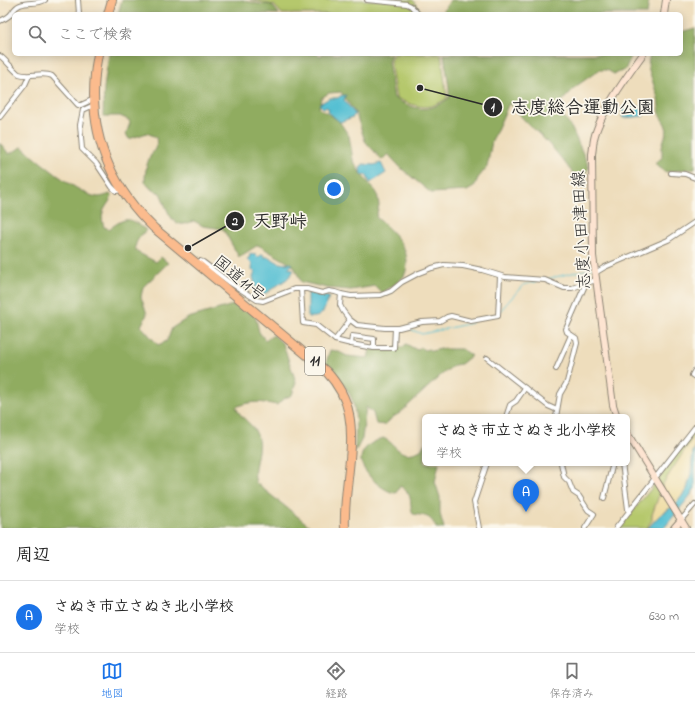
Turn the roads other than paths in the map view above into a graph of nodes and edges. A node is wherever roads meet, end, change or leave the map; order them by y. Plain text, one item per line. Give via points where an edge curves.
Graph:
1 (45, 0) edge
2 (78, 0) edge
3 (112, 0) edge
4 (367, 0) edge
5 (666, 0) edge
6 (12, 12) edge
7 (12, 12) edge
8 (79, 12) edge
9 (109, 12) edge
10 (416, 12) edge
11 (664, 12) edge
12 (0, 21) edge
13 (0, 56) edge
14 (98, 56) edge
15 (642, 56) edge
16 (29, 76) junction
17 (94, 102) junction
18 (0, 117) edge
19 (671, 173) dead end
20 (695, 178) edge
21 (122, 190) junction
22 (695, 222) edge
23 (196, 263) junction
24 (595, 273) junction
25 (500, 276) junction
26 (596, 280) junction
27 (586, 283) junction
28 (301, 289) junction
29 (341, 294) junction
30 (350, 320) junction
31 (395, 328) junction
32 (571, 335) junction
33 (335, 340) junction
34 (351, 344) junction
35 (374, 348) junction
36 (487, 358) dead end
37 (556, 369) dead end
38 (695, 370) edge
39 (695, 377) edge
40 (525, 388) junction
41 (557, 410) junction
42 (507, 414) edge
43 (556, 414) edge
44 (616, 414) edge
45 (695, 427) edge
46 (630, 438) edge
47 (486, 466) edge
48 (562, 466) edge
49 (612, 466) edge
50 (622, 466) edge
51 (655, 479) junction
52 (604, 498) dead end
53 (695, 504) edge
54 (630, 511) junction
55 (680, 519) junction
56 (345, 528) edge
57 (480, 528) edge
58 (585, 528) edge
59 (616, 528) edge
60 (674, 528) edge
61 (686, 528) edge

1 - 6 street via 40,3 22,4
2 - 8 street
3 - 9 highway
4 - 10 street via 407,4
5 - 11 main road
7 - 12 street
13 - 16 street via 18,73
14 - 17 highway, 国道11号 / 11
15 - 24 main road, 志度小田津田線 via 607,109 594,139
16 - 17 street via 48,74 78,105
16 - 18 street
17 - 21 highway, 国道11号 / 11 via 100,141
17 - 21 street via 83,110 80,125 82,149 96,162 112,187 116,191
19 - 20 street
21 - 23 highway, 国道11号 / 11 via 141,215
22 - 24 street via 668,240
23 - 28 street via 203,262 257,300 263,301 294,289
23 - 56 highway, 国道11号 / 11 via 326,371 341,392 349,413 351,428
24 - 26 main road, 志度小田津田線
25 - 27 street via 546,280 564,288
25 - 29 street via 463,266 444,265 419,273 387,294
25 - 31 street via 498,316 471,321 451,316 440,321
26 - 27 street
26 - 44 main road, 志度小田津田線
27 - 32 street via 566,329
28 - 29 street
28 - 33 street via 303,323 316,325
29 - 30 street via 340,305
30 - 31 street via 357,325
30 - 33 street
31 - 35 street via 394,348
32 - 37 street
32 - 41 street via 577,342
33 - 34 street
34 - 35 street
34 - 35 street via 352,336 374,339
36 - 40 street
38 - 39 street via 692,375
40 - 41 street
40 - 42 street via 510,405
41 - 43 street
45 - 51 street
46 - 51 main road
47 - 57 street via 474,502
48 - 58 street via 564,477 573,492 580,496 588,510 594,514
49 - 52 street
50 - 54 street
51 - 54 street
51 - 55 main road
53 - 55 street
54 - 59 street
55 - 60 main road
55 - 61 main road

